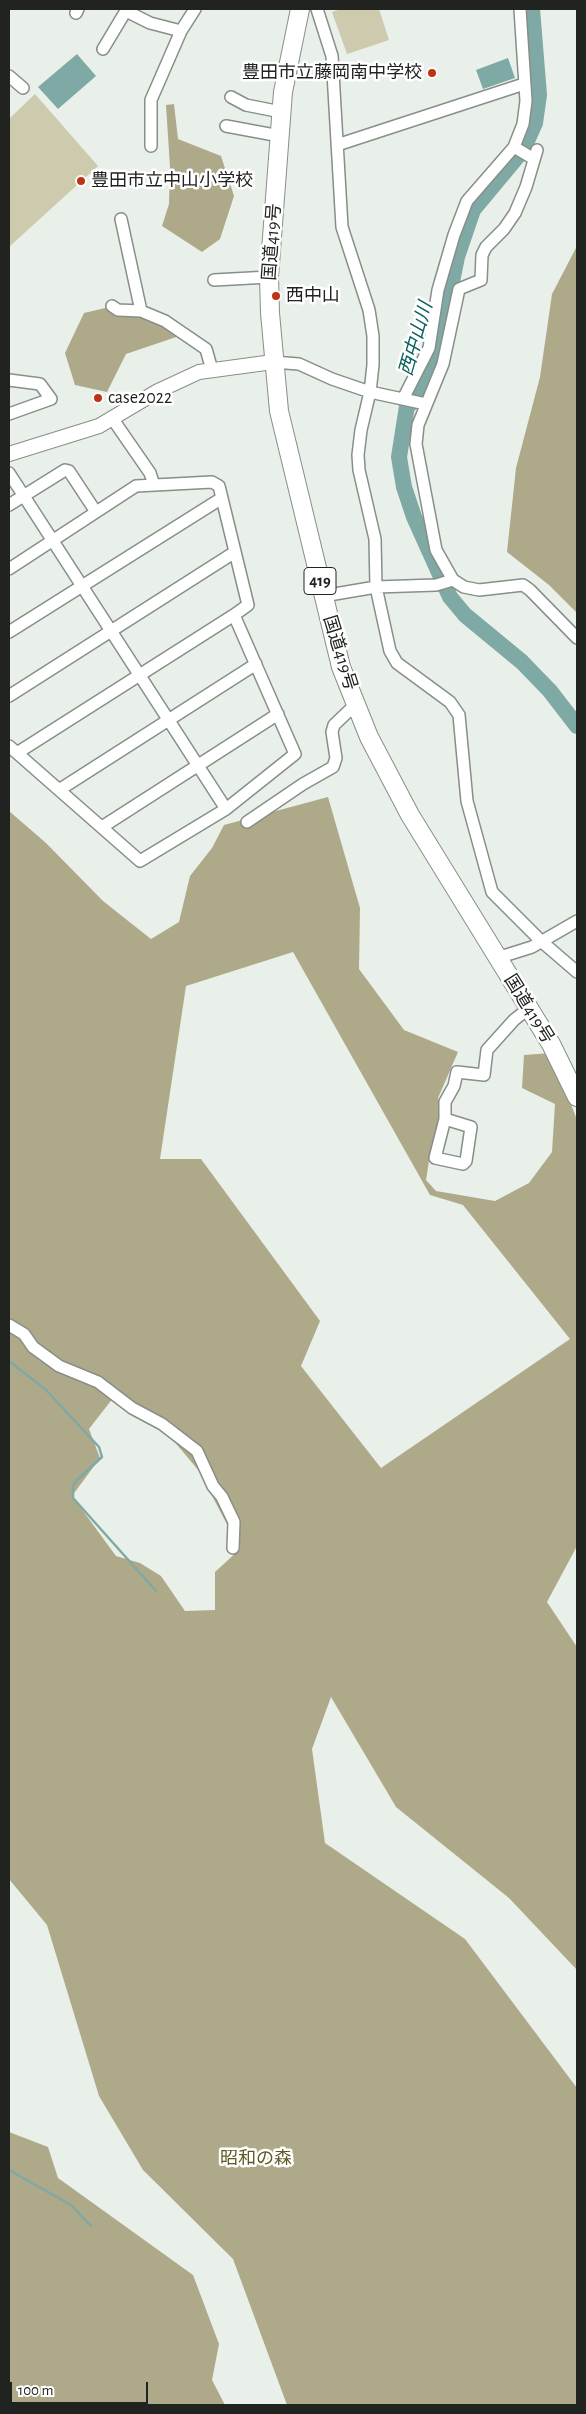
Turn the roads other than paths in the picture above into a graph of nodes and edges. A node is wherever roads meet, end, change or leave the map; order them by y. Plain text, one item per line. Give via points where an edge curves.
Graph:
1 (195, 9) edge
2 (300, 9) edge
3 (317, 9) edge
4 (520, 9) edge
5 (130, 10) edge
6 (180, 31) junction
7 (103, 49) dead end
8 (9, 76) edge
9 (524, 84) junction
10 (23, 88) dead end
11 (231, 97) dead end
12 (281, 112) junction
13 (226, 126) dead end
14 (280, 136) junction
15 (337, 145) junction
16 (151, 146) dead end
17 (516, 148) junction
18 (121, 219) dead end
19 (269, 277) junction
20 (214, 280) dead end
21 (112, 306) dead end
22 (141, 311) junction
23 (273, 362) junction
24 (212, 370) junction
25 (9, 380) edge
26 (370, 392) junction
27 (406, 399) junction
28 (426, 404) junction
29 (9, 414) edge
30 (112, 418) junction
31 (9, 454) edge
32 (9, 473) edge
33 (154, 485) junction
34 (23, 496) junction
35 (222, 498) junction
36 (9, 505) edge
37 (96, 512) junction
38 (53, 541) junction
39 (235, 552) junction
40 (9, 569) edge
41 (451, 580) junction
42 (81, 585) junction
43 (376, 587) junction
44 (323, 596) junction
45 (234, 615) junction
46 (111, 631) junction
47 (9, 632) edge
48 (577, 638) edge
49 (256, 664) junction
50 (139, 674) junction
51 (9, 696) edge
52 (357, 704) junction
53 (278, 714) junction
54 (168, 719) junction
55 (13, 750) edge
56 (198, 765) junction
57 (59, 790) junction
58 (226, 809) junction
59 (246, 822) dead end
60 (102, 827) junction
61 (577, 921) edge
62 (541, 941) junction
63 (497, 958) junction
64 (577, 972) edge
65 (529, 1008) junction
66 (577, 1097) edge
67 (445, 1119) dead end
68 (9, 1325) edge
69 (233, 1548) dead end

1 - 6 street
2 - 12 highway, 国道419号 / 419
3 - 15 street via 332,56
4 - 9 street
5 - 6 street via 150,23
5 - 7 street
6 - 16 street via 151,100
8 - 10 street
9 - 15 street
9 - 17 street via 526,101
11 - 12 street via 246,105
12 - 14 highway, 国道419号 / 419
13 - 14 street
14 - 19 highway, 国道419号 / 419
15 - 26 street via 342,227 367,302 373,336
17 - 27 street via 467,200 438,290 429,348
17 - 28 street via 534,155 526,188 515,213 482,255 481,280 459,289 443,364
18 - 22 street
19 - 20 street
19 - 23 highway, 国道419号 / 419
21 - 22 street via 118,310
22 - 24 street via 165,321 206,349
23 - 24 street
23 - 26 street via 299,364
23 - 44 highway, 国道419号 / 419 via 279,411
24 - 30 street via 199,372 158,391
25 - 29 street via 40,384 51,399
26 - 27 street
26 - 43 street via 358,455 375,539
27 - 28 street
28 - 41 street via 416,444 436,550
30 - 31 street via 99,426
30 - 33 street via 150,472
32 - 34 street
33 - 35 street via 212,482 219,486
33 - 37 street via 136,486
34 - 36 street
34 - 37 street via 65,470 69,471
34 - 38 street
35 - 39 street
35 - 42 street
37 - 38 street
38 - 40 street
38 - 42 street
39 - 45 street via 248,605
39 - 46 street
41 - 43 street via 436,585
41 - 48 street via 479,590 523,585
42 - 46 street
42 - 47 street
43 - 44 street
43 - 62 street via 390,651 397,663 450,702 459,715 467,800 492,892
44 - 52 highway, 国道419号 / 419 via 341,667
45 - 49 street
45 - 50 street
46 - 50 street
46 - 51 street
49 - 53 street
49 - 54 street
50 - 54 street
50 - 55 street
52 - 59 street via 334,725 334,767 302,784
52 - 63 highway, 国道419号 / 419 via 369,737 410,815
53 - 56 street
53 - 58 street via 295,754
54 - 56 street
54 - 57 street
55 - 57 street
56 - 58 street
56 - 60 street
57 - 60 street
58 - 60 street via 140,861
61 - 62 street
62 - 63 street
62 - 64 street
63 - 65 highway, 国道419号 / 419
65 - 66 highway, 国道419号 / 419 via 552,1044
65 - 67 street via 487,1050 484,1075 457,1072 445,1102
68 - 69 street via 24,1334 33,1347 59,1366 98,1382 197,1451 234,1522

